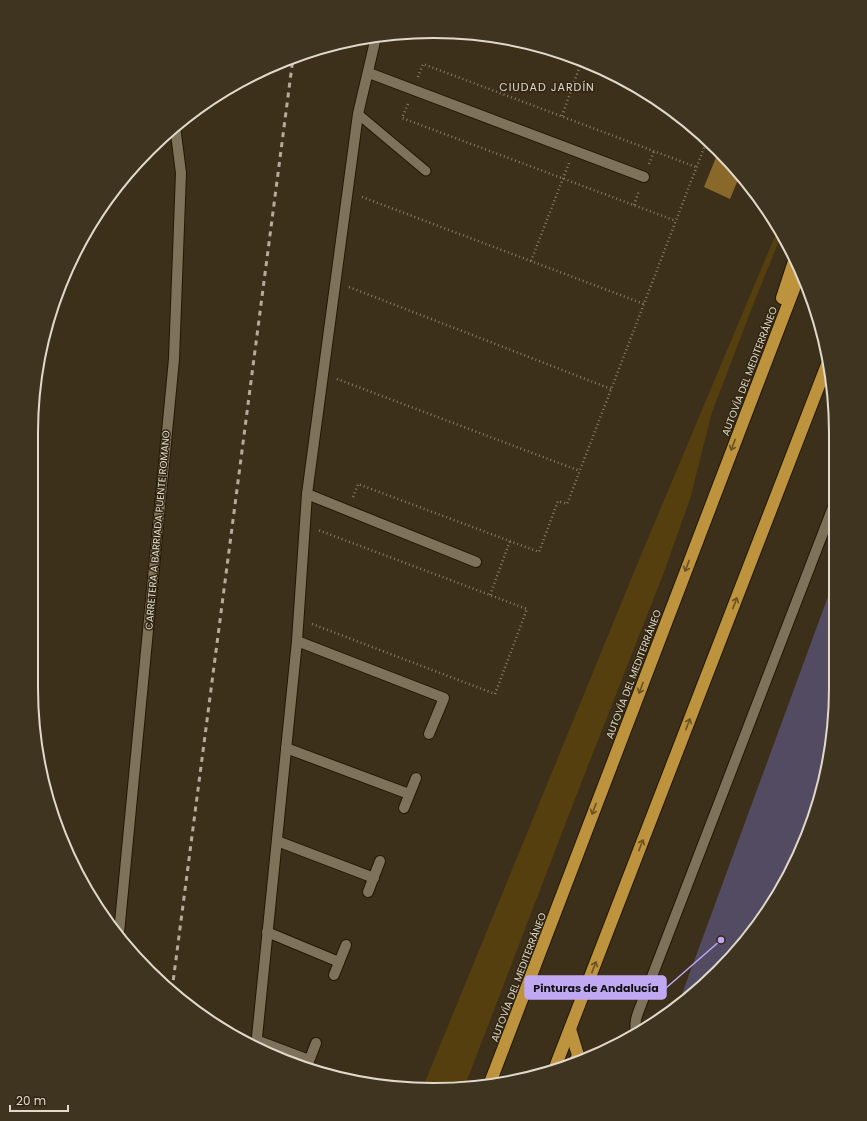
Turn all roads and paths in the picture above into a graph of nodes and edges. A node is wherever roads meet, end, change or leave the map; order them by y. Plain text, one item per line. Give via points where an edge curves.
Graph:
1 (375, 42) edge
2 (580, 66) edge
3 (369, 73) junction
4 (358, 114) junction
5 (562, 116) dead end
6 (176, 134) edge
7 (705, 146) edge
8 (573, 150) junction
9 (426, 171) dead end
10 (644, 177) dead end
11 (348, 192) junction
12 (531, 261) junction
13 (792, 268) edge
14 (798, 280) edge
15 (336, 282) junction
16 (644, 304) junction
17 (824, 372) edge
18 (324, 373) junction
19 (611, 389) junction
20 (747, 408) junction
21 (580, 472) junction
22 (307, 494) junction
23 (346, 496) dead end
24 (304, 525) junction
25 (829, 528) edge
26 (510, 541) junction
27 (476, 562) dead end
28 (490, 595) junction
29 (298, 619) junction
30 (297, 641) junction
31 (429, 734) dead end
32 (286, 748) junction
33 (416, 778) dead end
34 (409, 794) junction
35 (404, 808) dead end
36 (277, 841) junction
37 (380, 861) dead end
38 (374, 878) junction
39 (368, 892) dead end
40 (120, 927) edge
41 (267, 932) junction
42 (346, 945) dead end
43 (339, 962) junction
44 (334, 975) dead end
45 (635, 1027) edge
46 (570, 1029) junction
47 (256, 1041) edge
48 (316, 1043) dead end
49 (578, 1056) edge
50 (308, 1063) edge
51 (557, 1063) edge
52 (492, 1079) edge

1 - 3 street
2 - 5 path
3 - 4 street
3 - 8 street
4 - 9 lane
4 - 11 street
6 - 40 street, CARRETERA A BARRIADA PUENTE ROMANO via 181,173 174,359
7 - 16 path
8 - 10 street
8 - 12 path
11 - 12 path
11 - 15 street
12 - 16 path
13 - 20 highway
14 - 20 highway, AUTOVÍA DEL MEDITERRÁNEO
15 - 18 street
15 - 19 path
16 - 19 path
46 -> 17 highway
18 - 21 path
18 - 22 street
19 - 21 path
20 -> 52 highway, AUTOVÍA DEL MEDITERRÁNEO
21 - 26 path via 567,504 558,501 538,552
22 - 24 street
22 - 27 street
23 - 26 path via 353,498 358,484
24 - 28 path
24 - 29 street
25 - 45 street via 640,1005
26 - 28 path
28 - 29 path via 527,609 495,694
29 - 30 street
30 - 31 street via 444,698
30 - 32 street
32 - 34 street
32 - 36 street
33 - 34 street
34 - 35 street
36 - 38 street
36 - 41 street
37 - 38 street
38 - 39 street
41 - 43 street
41 - 47 street
42 - 43 street
43 - 44 street
46 - 49 highway
46 - 51 highway
48 - 50 street

